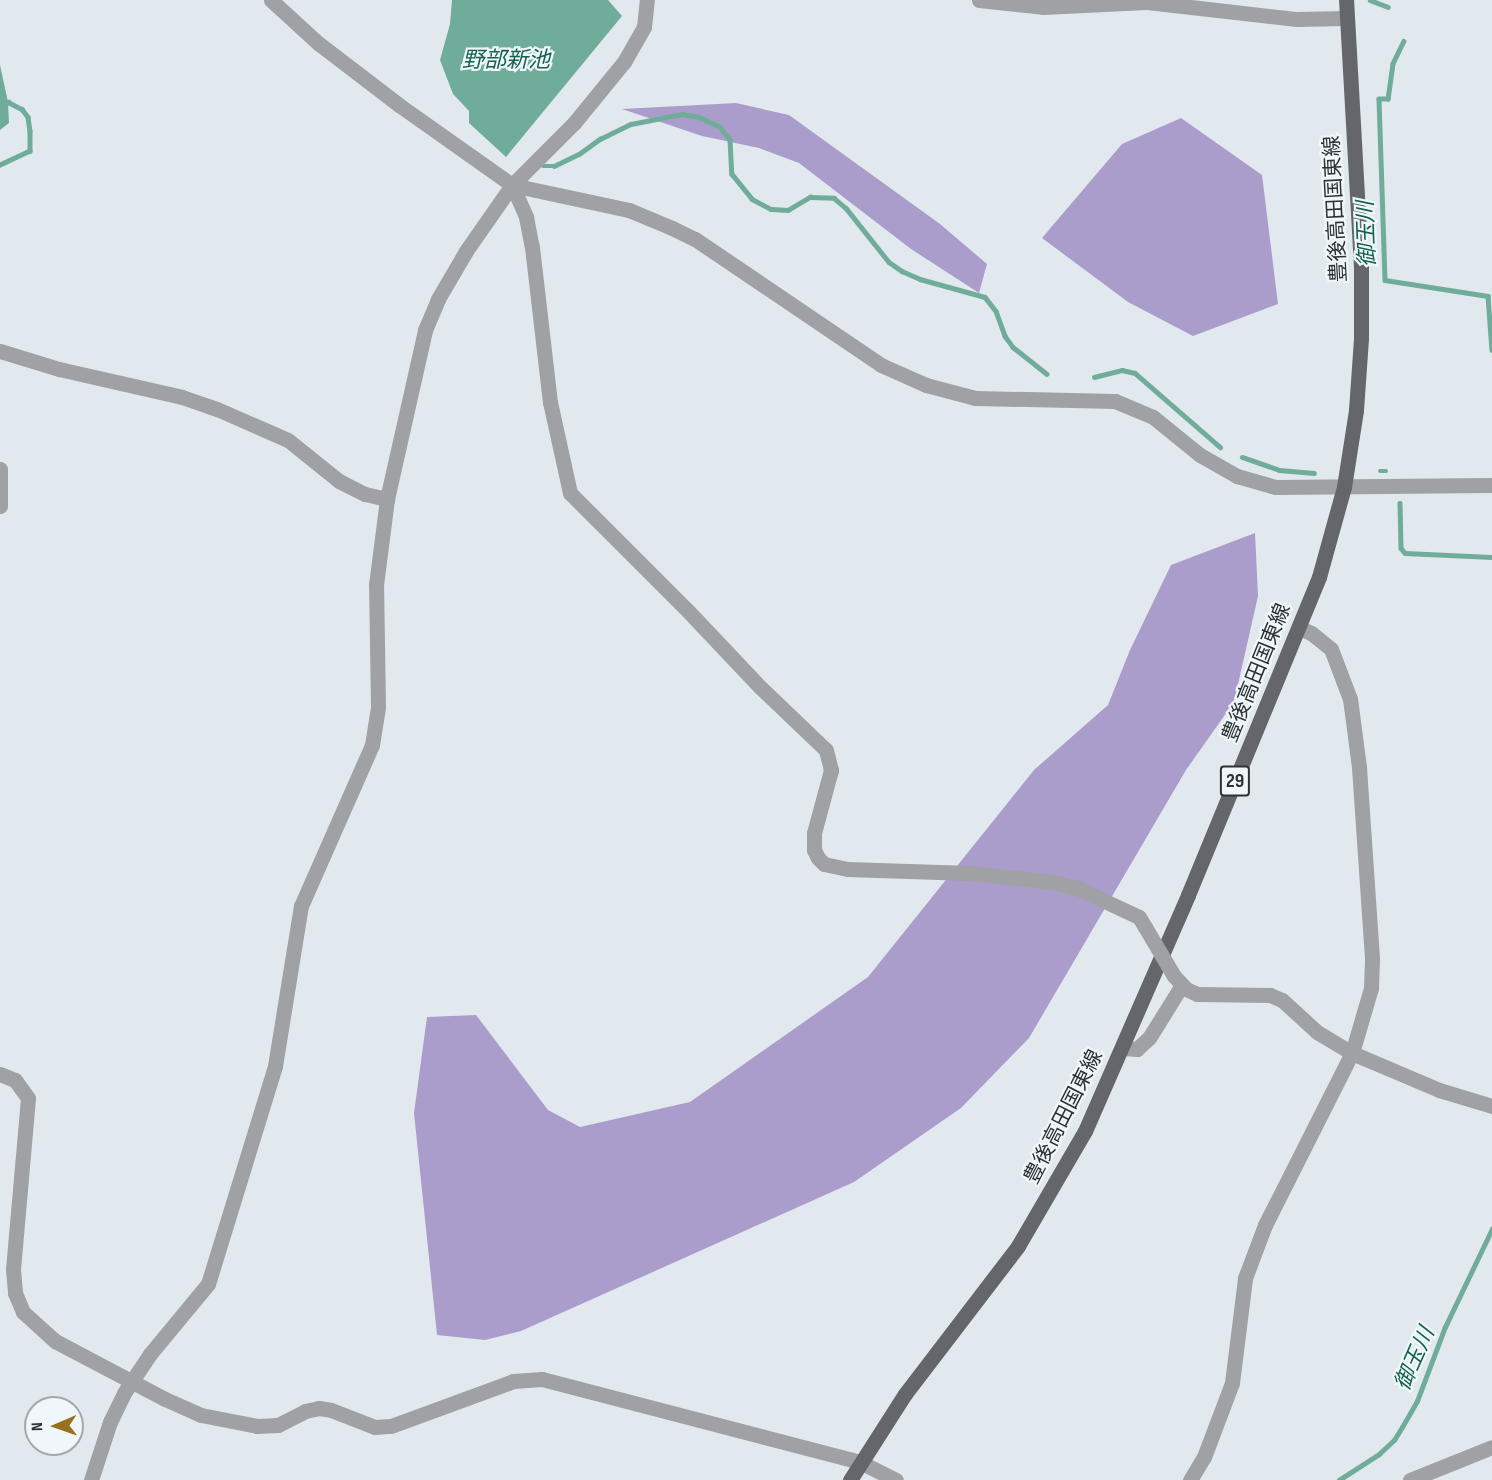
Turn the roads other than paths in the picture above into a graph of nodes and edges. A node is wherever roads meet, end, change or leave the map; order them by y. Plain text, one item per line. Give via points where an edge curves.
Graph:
1 (271, 0) edge
2 (646, 0) edge
3 (979, 0) edge
4 (1346, 0) edge
5 (1146, 1) edge
6 (1347, 18) junction
7 (512, 185) junction
8 (0, 351) edge
9 (0, 469) edge
10 (1492, 485) edge
11 (1344, 487) junction
12 (387, 499) junction
13 (0, 506) edge
14 (1299, 628) junction
15 (1178, 980) junction
16 (1123, 1048) junction
17 (1352, 1053) junction
18 (0, 1074) edge
19 (1492, 1106) edge
20 (131, 1382) junction
21 (1492, 1447) edge
22 (860, 1462) junction
23 (92, 1480) edge
24 (850, 1480) edge
25 (896, 1480) edge
26 (1190, 1480) edge
27 (1410, 1480) edge

1 - 7 street via 318,43
2 - 7 street via 644,27 624,63 574,123
3 - 5 street via 1043,7
4 - 6 main road, 豊後高田国東線 / 29
5 - 6 street via 1297,19
6 - 11 main road, 豊後高田国東線 / 29 via 1361,267 1361,338 1356,410
7 - 11 street via 629,210 695,239 881,365 926,385 975,398 1115,401 1153,417 1200,455 1255,483 1299,489
7 - 12 street via 438,299 417,361
7 - 15 street, bridge via 528,227 550,402 570,493 826,750 831,770 814,833 818,858 824,864 847,869 970,873 1077,888 1139,917
8 - 12 street via 217,409 288,440 339,481 365,494
9 - 13 street
10 - 11 street
11 - 14 main road, 豊後高田国東線 / 29 via 1319,577
12 - 20 street via 376,585 378,707 372,745 301,906 275,1066 208,1284
14 - 16 main road, 豊後高田国東線 / 29
14 - 17 street via 1317,636 1331,649 1350,699 1356,733 1372,958 1371,988
15 - 16 street via 1149,1038 1137,1049
15 - 17 street via 1191,992 1205,995 1270,995 1282,1000 1317,1032
16 - 22 main road, 豊後高田国東線 / 29 via 1085,1131 1018,1246 905,1394
17 - 19 street via 1439,1090
17 - 26 street via 1257,1246 1245,1278 1232,1383 1204,1457
18 - 20 street via 23,1088 28,1110 13,1269 15,1293 23,1312 46,1335
20 - 22 street via 201,1415 257,1426 278,1425 305,1410 319,1408 375,1427 391,1426 513,1381 542,1379
20 - 23 street via 110,1422
21 - 27 street
22 - 24 main road, 豊後高田国東線 / 29
22 - 25 street

